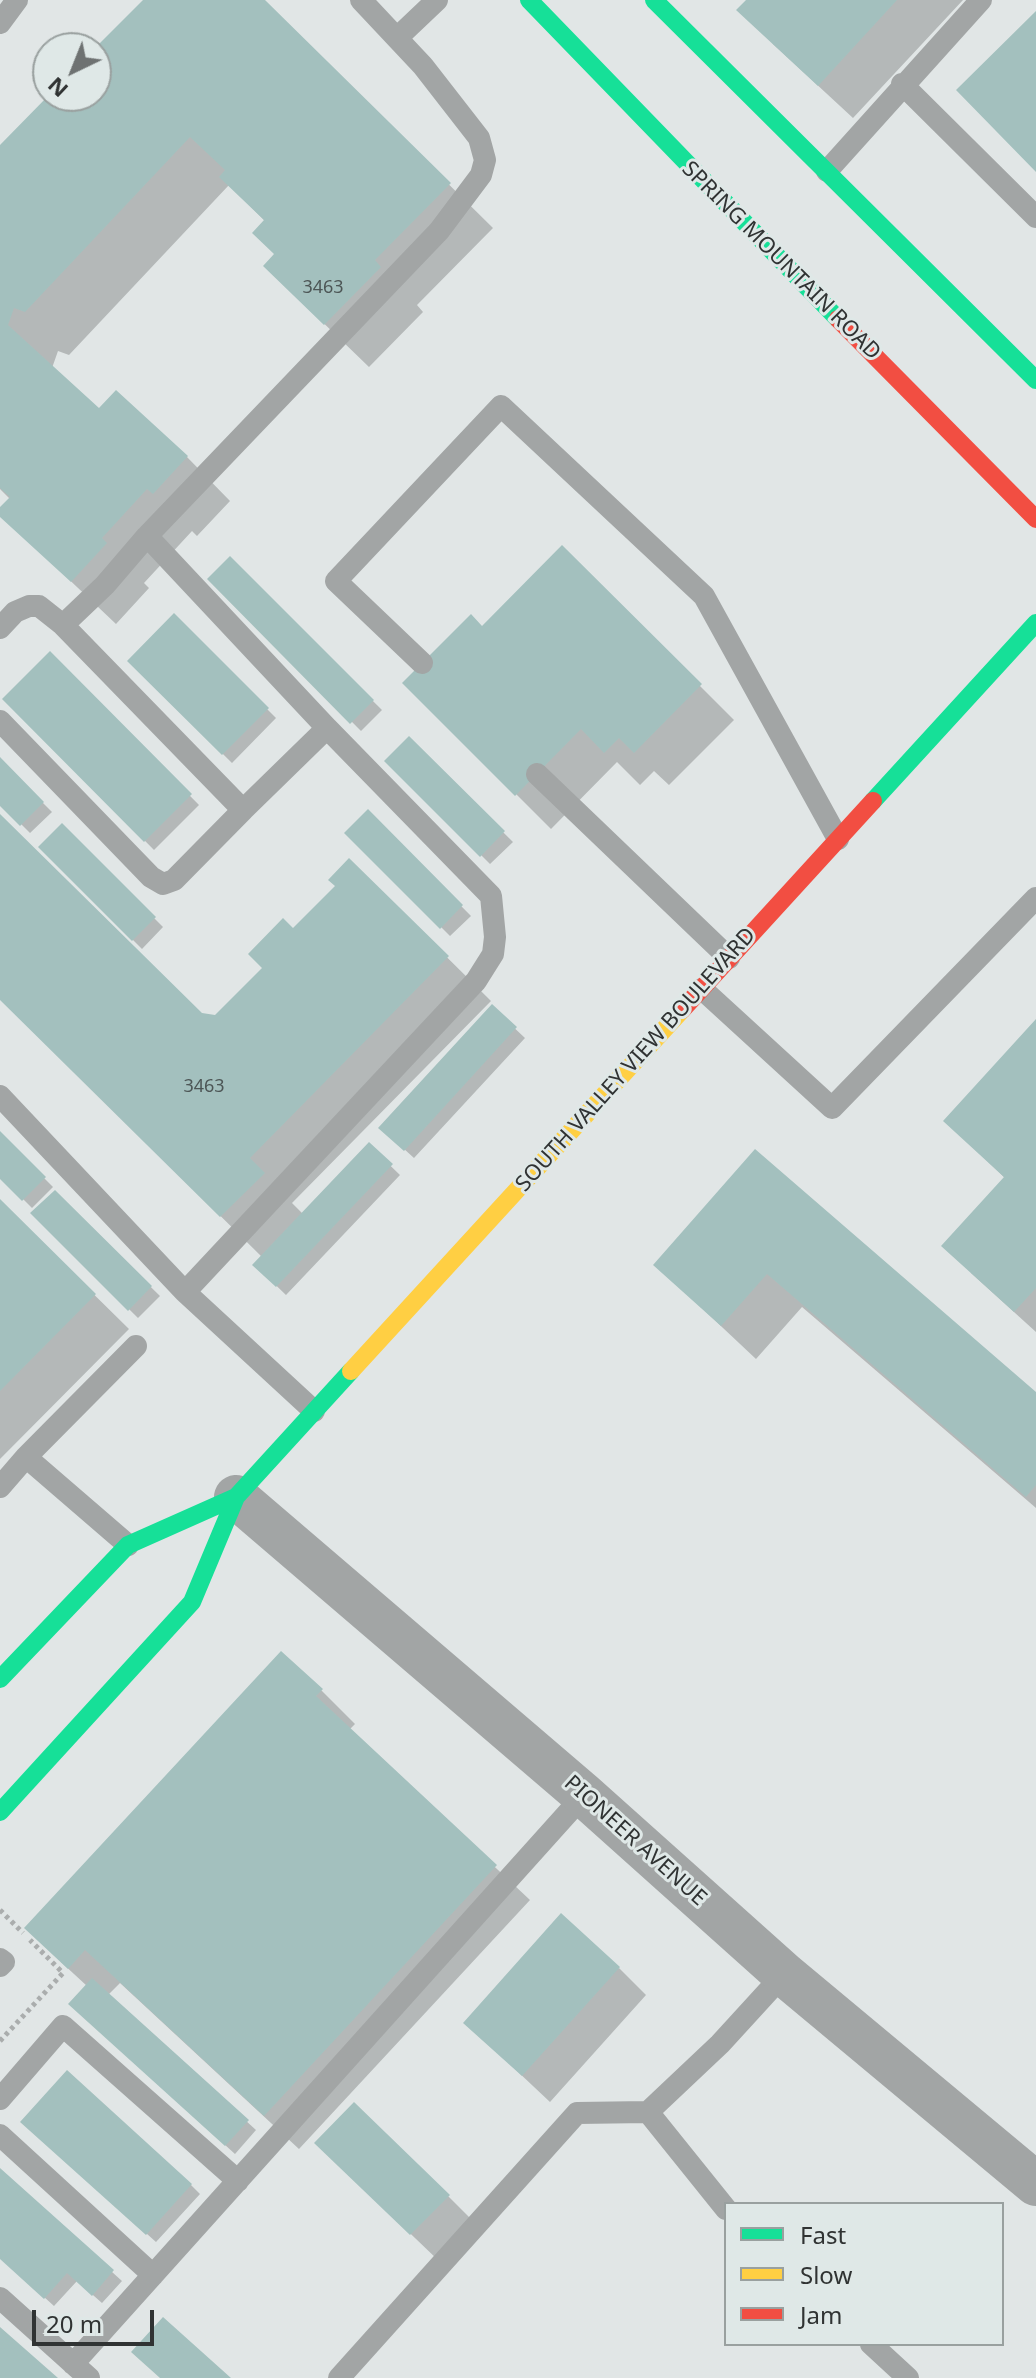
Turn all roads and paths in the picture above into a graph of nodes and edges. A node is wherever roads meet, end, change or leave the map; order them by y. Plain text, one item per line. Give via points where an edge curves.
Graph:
1 (17, 0) edge
2 (361, 0) edge
3 (437, 0) edge
4 (529, 0) edge
5 (654, 0) edge
6 (981, 0) edge
7 (0, 23) edge
8 (397, 38) junction
9 (902, 84) junction
10 (827, 171) junction
11 (1036, 217) edge
12 (1036, 380) edge
13 (1036, 519) edge
14 (147, 536) junction
15 (1036, 623) edge
16 (63, 625) junction
17 (0, 628) edge
18 (422, 663) dead end
19 (0, 721) edge
20 (327, 728) junction
21 (537, 774) dead end
22 (243, 810) junction
23 (838, 839) junction
24 (1036, 898) edge
25 (729, 958) junction
26 (702, 989) junction
27 (0, 1096) edge
28 (185, 1292) junction
29 (136, 1346) dead end
30 (314, 1411) junction
31 (26, 1457) junction
32 (0, 1487) edge
33 (236, 1497) junction
34 (128, 1545) junction
35 (0, 1679) edge
36 (584, 1795) junction
37 (0, 1812) edge
38 (0, 1959) edge
39 (0, 1966) edge
40 (784, 1974) junction
41 (0, 2099) edge
42 (648, 2112) junction
43 (0, 2135) edge
44 (238, 2181) junction
45 (1036, 2184) edge
46 (724, 2207) edge
47 (153, 2275) junction
48 (0, 2298) edge
49 (873, 2346) edge
50 (81, 2371) edge
51 (339, 2378) edge
52 (908, 2378) edge

1 - 7 lane
2 - 8 lane
3 - 8 lane
4 - 13 main road, SPRING MOUNTAIN ROAD
5 - 10 main road
6 - 9 lane
8 - 14 lane via 479,138 485,160 481,175 439,231
9 - 10 lane
9 - 11 lane
10 - 12 main road
14 - 16 lane
14 - 20 lane
15 - 23 main road, SOUTH VALLEY VIEW BOULEVARD via 1020,652
16 - 17 lane via 39,606 29,606
16 - 22 lane
18 - 23 lane via 336,581 501,406 704,596
19 - 22 lane via 163,884 174,880
20 - 22 lane
20 - 28 lane via 491,896 493,954 476,981
21 - 25 lane
23 - 25 main road, SOUTH VALLEY VIEW BOULEVARD
24 - 26 lane via 832,1108
25 - 26 main road, SOUTH VALLEY VIEW BOULEVARD
26 - 30 main road, SOUTH VALLEY VIEW BOULEVARD
27 - 28 lane
28 - 30 lane
29 - 31 lane
30 - 33 main road, SOUTH VALLEY VIEW BOULEVARD
31 - 32 lane
31 - 34 lane
33 - 34 main road, SOUTH VALLEY VIEW BOULEVARD
33 - 36 street, PIONEER AVENUE
33 - 37 main road, SOUTH VALLEY VIEW BOULEVARD via 192,1602
34 - 35 main road, SOUTH VALLEY VIEW BOULEVARD
36 - 40 street, PIONEER AVENUE
36 - 44 lane
38 - 39 lane
40 - 42 lane
40 - 45 street, PIONEER AVENUE
41 - 44 lane via 63,2026
42 - 46 lane
42 - 51 lane via 577,2113
43 - 47 lane
44 - 47 lane
47 - 50 lane
48 - 50 lane
49 - 52 lane

